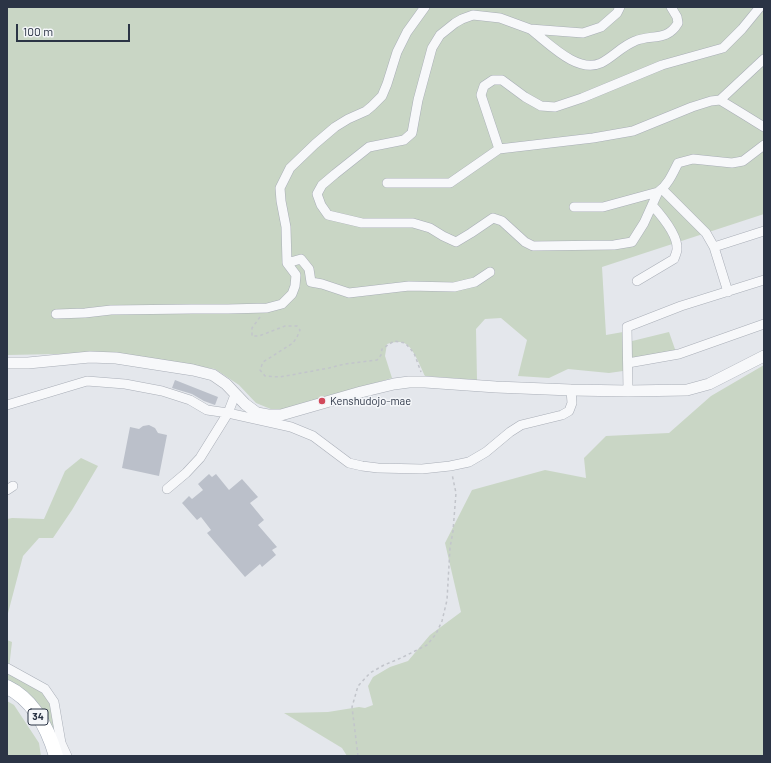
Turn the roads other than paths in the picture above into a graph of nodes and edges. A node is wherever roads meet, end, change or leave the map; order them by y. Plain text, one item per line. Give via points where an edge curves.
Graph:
1 (424, 7) edge
2 (620, 7) edge
3 (671, 7) edge
4 (760, 7) edge
5 (530, 29) junction
6 (764, 59) edge
7 (720, 100) junction
8 (764, 127) edge
9 (764, 146) edge
10 (499, 149) junction
11 (387, 183) dead end
12 (660, 191) junction
13 (652, 205) junction
14 (574, 207) dead end
15 (764, 231) edge
16 (714, 247) junction
17 (288, 263) junction
18 (490, 272) dead end
19 (764, 280) edge
20 (637, 281) dead end
21 (728, 292) junction
22 (56, 314) dead end
23 (764, 324) edge
24 (764, 356) edge
25 (7, 363) edge
26 (628, 363) junction
27 (571, 390) junction
28 (628, 391) junction
29 (235, 395) junction
30 (7, 405) edge
31 (228, 413) junction
32 (167, 489) dead end
33 (7, 668) edge
34 (7, 688) edge
35 (56, 756) edge
36 (67, 756) edge

1 - 17 street via 406,32 382,96 366,111 335,127 290,168 280,188
2 - 5 street via 601,27 583,32
3 - 5 street via 678,23 674,29 659,37 635,41 592,66 571,60
4 - 10 street via 723,48 662,65 582,98 555,106 540,106 502,80 493,80 484,86 481,94
5 - 13 street via 500,18 473,15 458,21 440,35 432,48 412,133 404,140 369,147 353,159 322,185 317,194 321,205 328,215 362,223 413,223 430,228 456,242 493,218 502,221 533,246 614,245 632,242
6 - 7 street
7 - 8 street
7 - 10 street via 692,107 633,131
9 - 12 street via 743,161 732,163 693,159 678,163 671,179
10 - 11 street via 450,183
12 - 13 street
12 - 14 street via 603,207
12 - 16 street via 706,234
13 - 20 street via 668,224 677,250 674,258
15 - 16 street
16 - 21 street
17 - 18 street via 301,259 309,268 311,282 349,293 409,286 454,287 475,282
17 - 22 street via 296,276 292,294 282,304 267,308 111,310
19 - 21 street
21 - 26 street via 627,327
23 - 26 street via 679,354
24 - 28 street via 699,387 687,390
25 - 29 street via 90,357 116,358 193,370 213,376 226,384
26 - 28 street
27 - 28 street
27 - 29 street via 425,382 394,384 281,415 257,412
27 - 31 street via 572,403 569,411 562,415 520,425 470,462 422,469 378,468 350,463 314,436 291,427
29 - 31 street
30 - 31 street via 87,380 162,391 190,400 207,410
31 - 32 street via 200,458
33 - 36 street via 45,690 54,702 61,744
34 - 35 main road, 34 via 25,700 38,716

